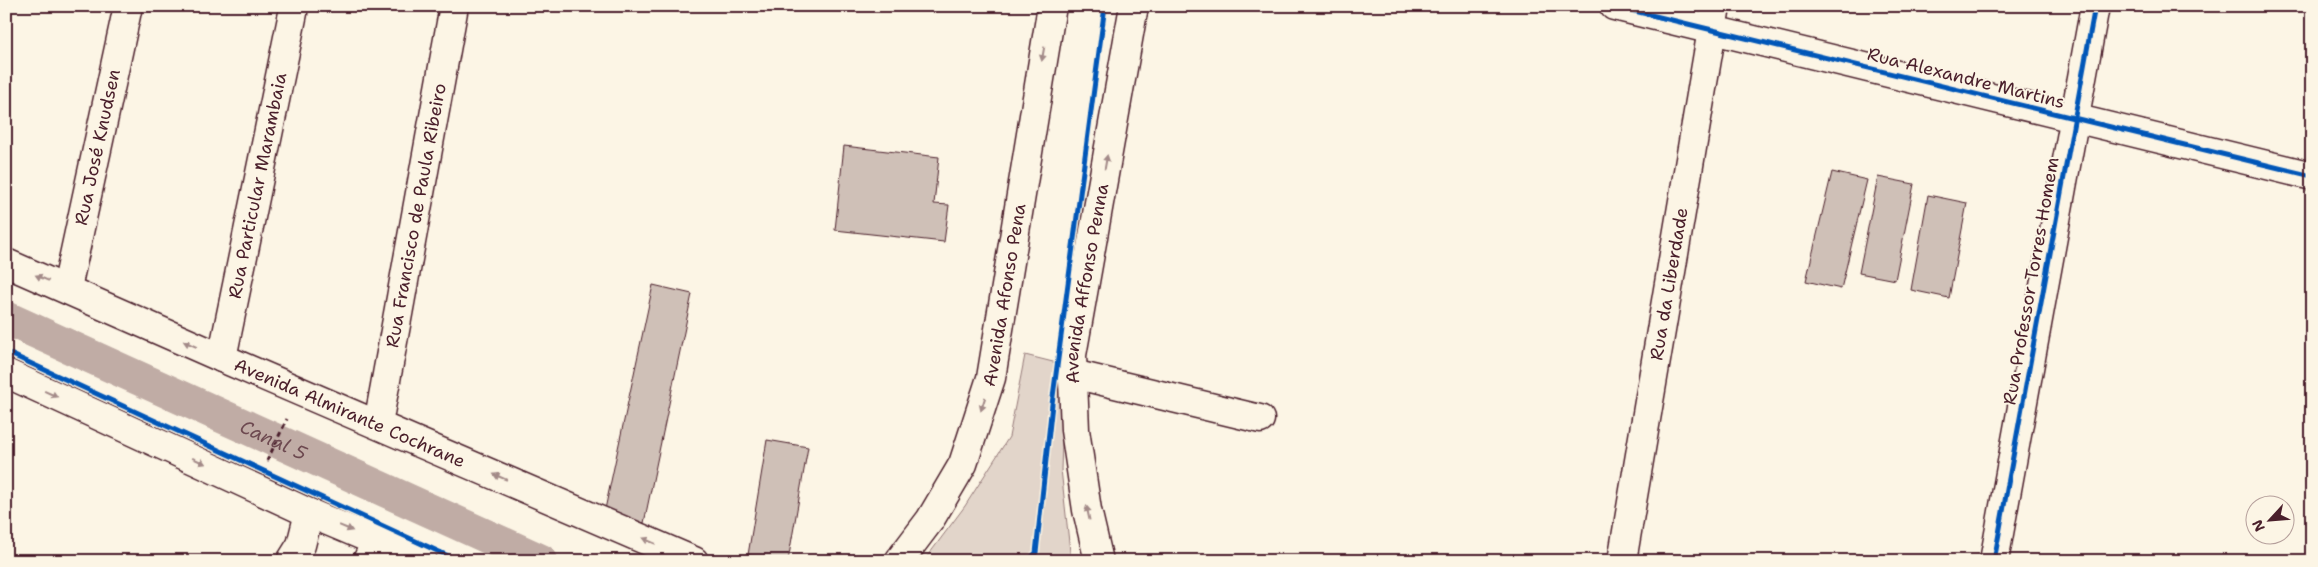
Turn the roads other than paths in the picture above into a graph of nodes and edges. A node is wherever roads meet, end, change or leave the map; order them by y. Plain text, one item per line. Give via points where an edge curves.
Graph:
1 (128, 6) edge
2 (454, 6) edge
3 (1052, 6) edge
4 (1134, 6) edge
5 (1614, 6) edge
6 (2095, 6) edge
7 (293, 13) dead end
8 (1713, 18) edge
9 (2075, 118) junction
10 (2312, 176) edge
11 (6, 262) edge
12 (67, 288) junction
13 (222, 358) junction
14 (6, 373) edge
15 (1073, 374) junction
16 (1260, 418) dead end
17 (378, 424) junction
18 (310, 513) junction
19 (371, 551) edge
20 (290, 561) edge
21 (424, 561) edge
22 (694, 561) edge
23 (899, 561) edge
24 (1099, 561) edge
25 (1622, 561) edge
26 (1994, 561) edge

1 - 12 street, Rua José Knudsen
2 - 17 street, Rua Francisco de Paula Ribeiro
3 -> 23 street, Avenida Afonso Pena via 991,378 963,464 930,520
15 -> 4 street, Avenida Affonso Penna via 1072,355
5 - 8 street, Rua Alexandre Martins
6 - 9 street, Rua Professor Torres Homem
7 - 13 street, Rua Particular Marambaia
8 - 9 street, Rua Alexandre Martins
8 - 25 street, Rua da Liberdade
9 - 10 street, Rua Alexandre Martins
9 - 26 street, Rua Professor Torres Homem
12 -> 11 street, Avenida Almirante Cochrane
13 -> 12 street, Avenida Almirante Cochrane
13 - 17 street, Avenida Almirante Cochrane
14 -> 18 street
15 - 16 street
24 -> 15 street, Avenida Affonso Penna via 1087,510 1075,430
22 -> 17 street, Avenida Almirante Cochrane
18 -> 19 street
18 - 20 street via 301,544
19 - 21 street

